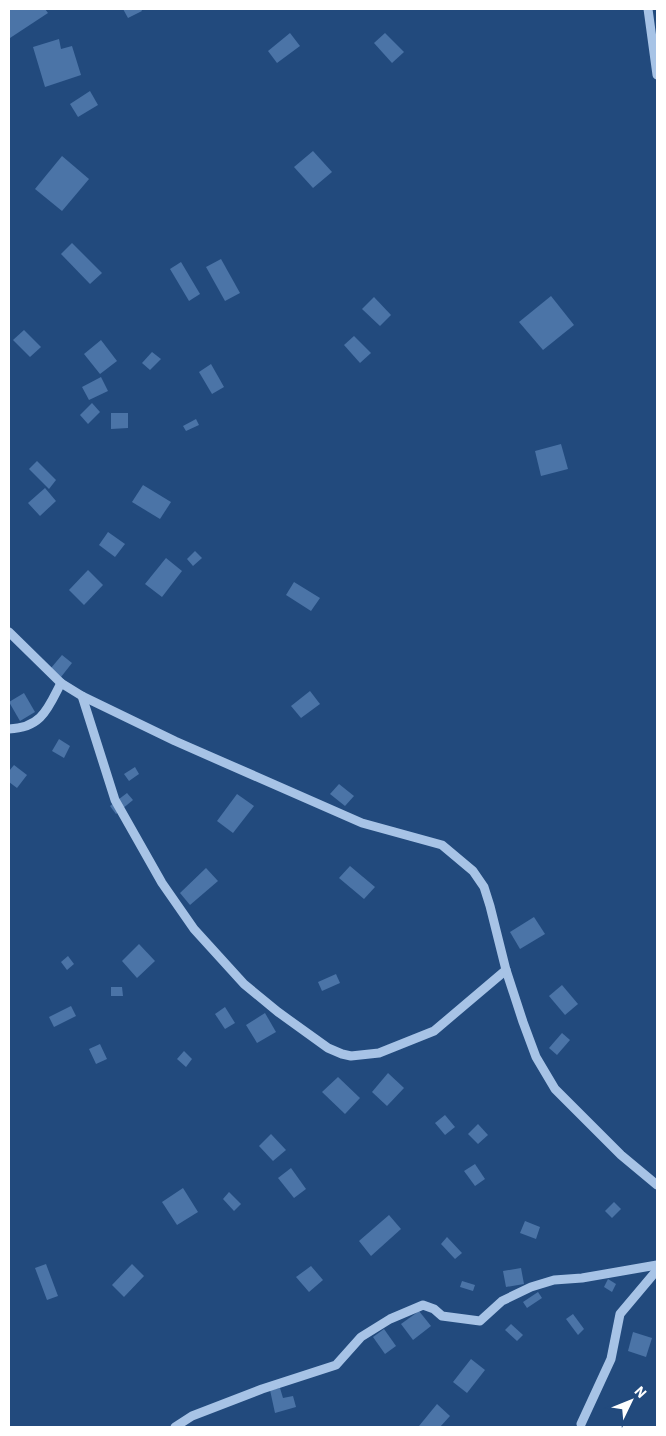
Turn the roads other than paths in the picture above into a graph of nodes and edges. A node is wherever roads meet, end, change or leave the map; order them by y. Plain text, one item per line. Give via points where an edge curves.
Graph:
1 (648, 9) edge
2 (657, 75) edge
3 (9, 632) edge
4 (61, 683) junction
5 (82, 696) junction
6 (9, 729) edge
7 (506, 970) junction
8 (657, 1185) edge
9 (657, 1265) edge
10 (657, 1270) edge
11 (581, 1424) dead end
12 (175, 1427) edge

1 - 2 street
3 - 4 street
4 - 5 street
4 - 6 street via 44,716 21,728
5 - 7 street via 175,742 362,823 442,845 473,871 484,888
5 - 7 street via 116,800 162,883 194,929 244,984 328,1048 351,1056 380,1053 434,1031
7 - 8 street via 536,1056 555,1089 621,1155
9 - 12 street via 554,1280 530,1287 502,1301 480,1321 442,1316 423,1305 390,1319 361,1337 336,1365 262,1389 192,1416
10 - 11 street via 620,1314 611,1360

